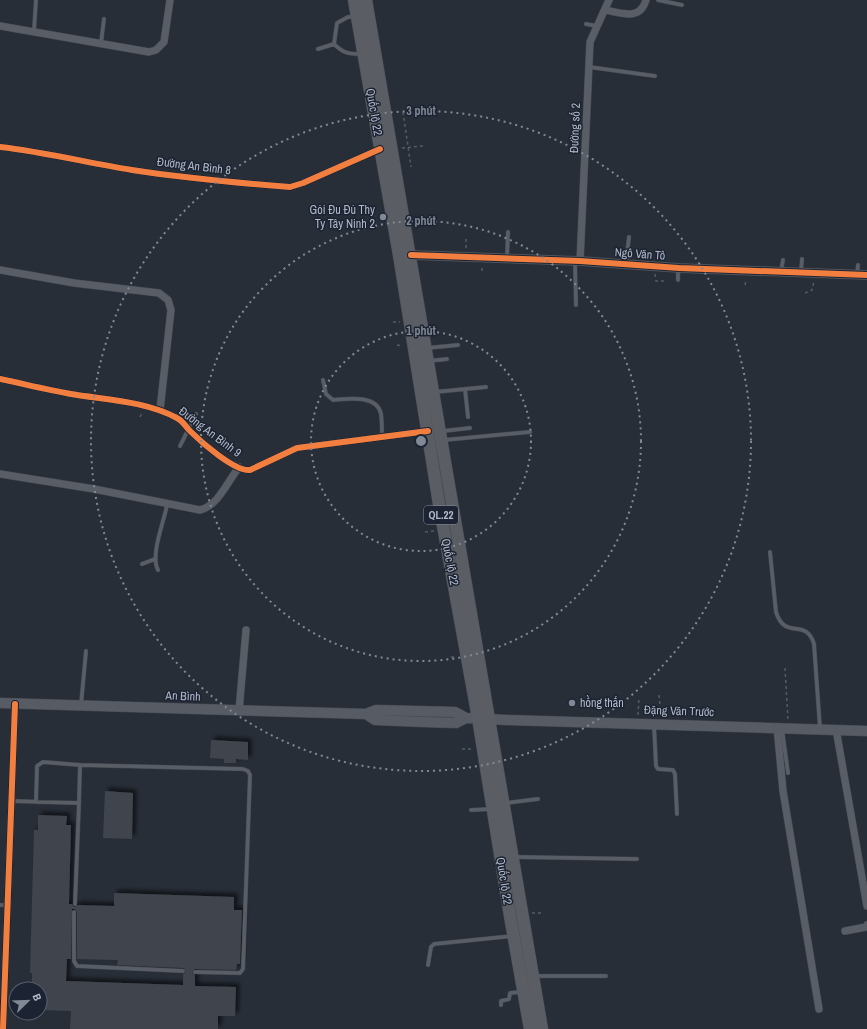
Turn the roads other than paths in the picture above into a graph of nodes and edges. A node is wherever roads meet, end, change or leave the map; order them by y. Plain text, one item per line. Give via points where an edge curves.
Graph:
1 (36, 0) edge
2 (170, 0) edge
3 (354, 0) edge
4 (366, 0) edge
5 (609, 0) edge
6 (646, 0) edge
7 (658, 0) edge
8 (682, 5) dead end
9 (605, 10) junction
10 (357, 17) junction
11 (104, 19) dead end
12 (586, 24) dead end
13 (0, 26) edge
14 (597, 26) junction
15 (34, 31) junction
16 (101, 43) junction
17 (334, 44) junction
18 (318, 49) dead end
19 (364, 54) junction
20 (589, 67) junction
21 (655, 76) dead end
22 (0, 147) edge
23 (386, 149) junction
24 (508, 232) dead end
25 (629, 237) dead end
26 (411, 255) junction
27 (507, 259) junction
28 (802, 259) dead end
29 (783, 260) dead end
30 (578, 261) junction
31 (626, 264) junction
32 (678, 268) junction
33 (0, 270) edge
34 (781, 272) junction
35 (800, 273) junction
36 (867, 274) edge
37 (678, 280) dead end
38 (576, 305) dead end
39 (458, 345) dead end
40 (426, 348) junction
41 (447, 359) dead end
42 (428, 361) junction
43 (0, 379) edge
44 (324, 380) dead end
45 (486, 387) dead end
46 (465, 389) junction
47 (434, 392) junction
48 (160, 410) junction
49 (196, 414) dead end
50 (468, 417) dead end
51 (470, 428) dead end
52 (188, 429) junction
53 (530, 432) dead end
54 (436, 434) junction
55 (382, 436) junction
56 (180, 446) dead end
57 (238, 467) junction
58 (0, 474) edge
59 (167, 505) junction
60 (770, 552) dead end
61 (155, 559) junction
62 (142, 564) dead end
63 (158, 570) dead end
64 (246, 630) dead end
65 (86, 651) dead end
66 (0, 704) edge
67 (14, 704) junction
68 (80, 706) junction
69 (239, 711) junction
70 (478, 718) junction
71 (658, 724) junction
72 (782, 728) junction
73 (820, 729) junction
74 (836, 729) junction
75 (867, 730) edge
76 (80, 765) junction
77 (788, 773) dead end
78 (538, 799) dead end
79 (11, 801) junction
80 (36, 802) junction
81 (79, 803) junction
82 (503, 803) junction
83 (492, 809) junction
84 (470, 810) dead end
85 (677, 814) dead end
86 (513, 857) junction
87 (637, 859) dead end
88 (75, 904) dead end
89 (4, 905) edge
90 (867, 906) edge
91 (74, 912) dead end
92 (867, 925) edge
93 (845, 931) dead end
94 (514, 936) junction
95 (428, 965) dead end
96 (2, 968) edge
97 (183, 972) dead end
98 (195, 972) dead end
99 (533, 976) junction
100 (606, 976) dead end
101 (524, 992) junction
102 (501, 1005) dead end
103 (820, 1008) dead end
104 (3, 1029) edge
105 (530, 1029) edge
106 (542, 1029) edge

1 - 15 lane
2 - 16 street via 166,36 156,50 149,52
3 - 10 highway, Quốc lộ 22 / QL.22
4 - 23 highway, Quốc lộ 22 / QL.22
5 - 9 street, Đường số 2
6 - 9 street via 644,7 636,14
7 - 8 lane
9 - 14 street, Đường số 2
10 - 17 lane via 348,17 337,23
10 - 19 highway, Quốc lộ 22 / QL.22
11 - 16 lane
12 - 14 lane
13 - 15 street
14 - 20 street, Đường số 2 via 590,42
15 - 16 street
17 - 18 lane
17 - 19 lane via 347,54
19 - 23 highway, Quốc lộ 22 / QL.22
20 - 21 lane
20 - 30 street, Đường số 2
22 - 23 street, Đường An Bình 8 via 181,176 290,187
23 - 26 highway, Quốc lộ 22 / QL.22
23 - 54 highway, Quốc lộ 22 / QL.22
24 - 27 lane
25 - 31 lane
26 - 27 street, Ngô Văn Tô
26 - 40 highway, Quốc lộ 22 / QL.22
27 - 30 street, Ngô Văn Tô
28 - 35 lane
29 - 34 lane
30 - 31 street, Ngô Văn Tô
30 - 38 lane
31 - 32 street, Ngô Văn Tô
32 - 34 street, Ngô Văn Tô
32 - 37 lane
33 - 48 street via 74,283 159,293 168,300 171,310
34 - 35 street, Ngô Văn Tô
35 - 36 street, Ngô Văn Tô via 858,270
39 - 40 lane
40 - 42 highway, Quốc lộ 22 / QL.22
41 - 42 lane
42 - 47 highway, Quốc lộ 22 / QL.22
43 - 48 street, Đường An Bình 9
44 - 55 lane via 326,394 333,400 368,400 376,406 381,413
45 - 46 lane
46 - 47 lane
46 - 50 lane
47 - 54 highway, Quốc lộ 22 / QL.22
48 - 52 street, Đường An Bình 9 via 179,419
49 - 52 lane
51 - 54 lane
52 - 56 lane
52 - 57 street, Đường An Bình 9 via 217,454
53 - 54 lane
54 - 55 street, Đường An Bình 9
54 - 70 highway, Quốc lộ 22 / QL.22
55 - 57 street, Đường An Bình 9 via 297,448 250,470
57 - 59 street via 208,507 193,510
58 - 59 street via 94,489
59 - 61 lane
60 - 73 lane via 779,620 788,628 805,630 812,639
61 - 62 lane
61 - 63 lane
64 - 69 street
65 - 68 lane
66 - 67 main road, An Bình
67 - 68 main road, An Bình
67 - 79 street
68 - 69 main road, An Bình
69 - 70 main road, An Bình via 366,714 375,720 456,723
70 - 71 main road, Đặng Văn Trước
70 - 82 highway, Quốc lộ 22 / QL.22
70 - 83 highway, Quốc lộ 22 / QL.22
71 - 72 main road, Đặng Văn Trước
71 - 85 lane via 656,766 658,769 673,770 676,774
72 - 73 main road, Đặng Văn Trước
72 - 77 lane
72 - 103 street via 783,791
73 - 74 main road, Đặng Văn Trước
74 - 75 main road, Đặng Văn Trước
74 - 90 street
76 - 80 lane via 39,763
76 - 81 lane
76 - 98 lane via 248,771 250,775 243,969 240,973
78 - 82 lane
79 - 80 lane
79 - 89 street
80 - 81 lane
81 - 88 lane
82 - 86 highway, Quốc lộ 22 / QL.22
83 - 84 lane
83 - 94 highway, Quốc lộ 22 / QL.22
86 - 87 lane
86 - 99 highway, Quốc lộ 22 / QL.22
89 - 96 street
91 - 97 lane via 74,962 77,966
92 - 93 street
94 - 95 lane via 434,944 431,947
94 - 101 highway, Quốc lộ 22 / QL.22
96 - 104 street
99 - 100 lane
99 - 106 highway, Quốc lộ 22 / QL.22
101 - 102 lane via 510,993 509,999 501,1001
101 - 105 highway, Quốc lộ 22 / QL.22

